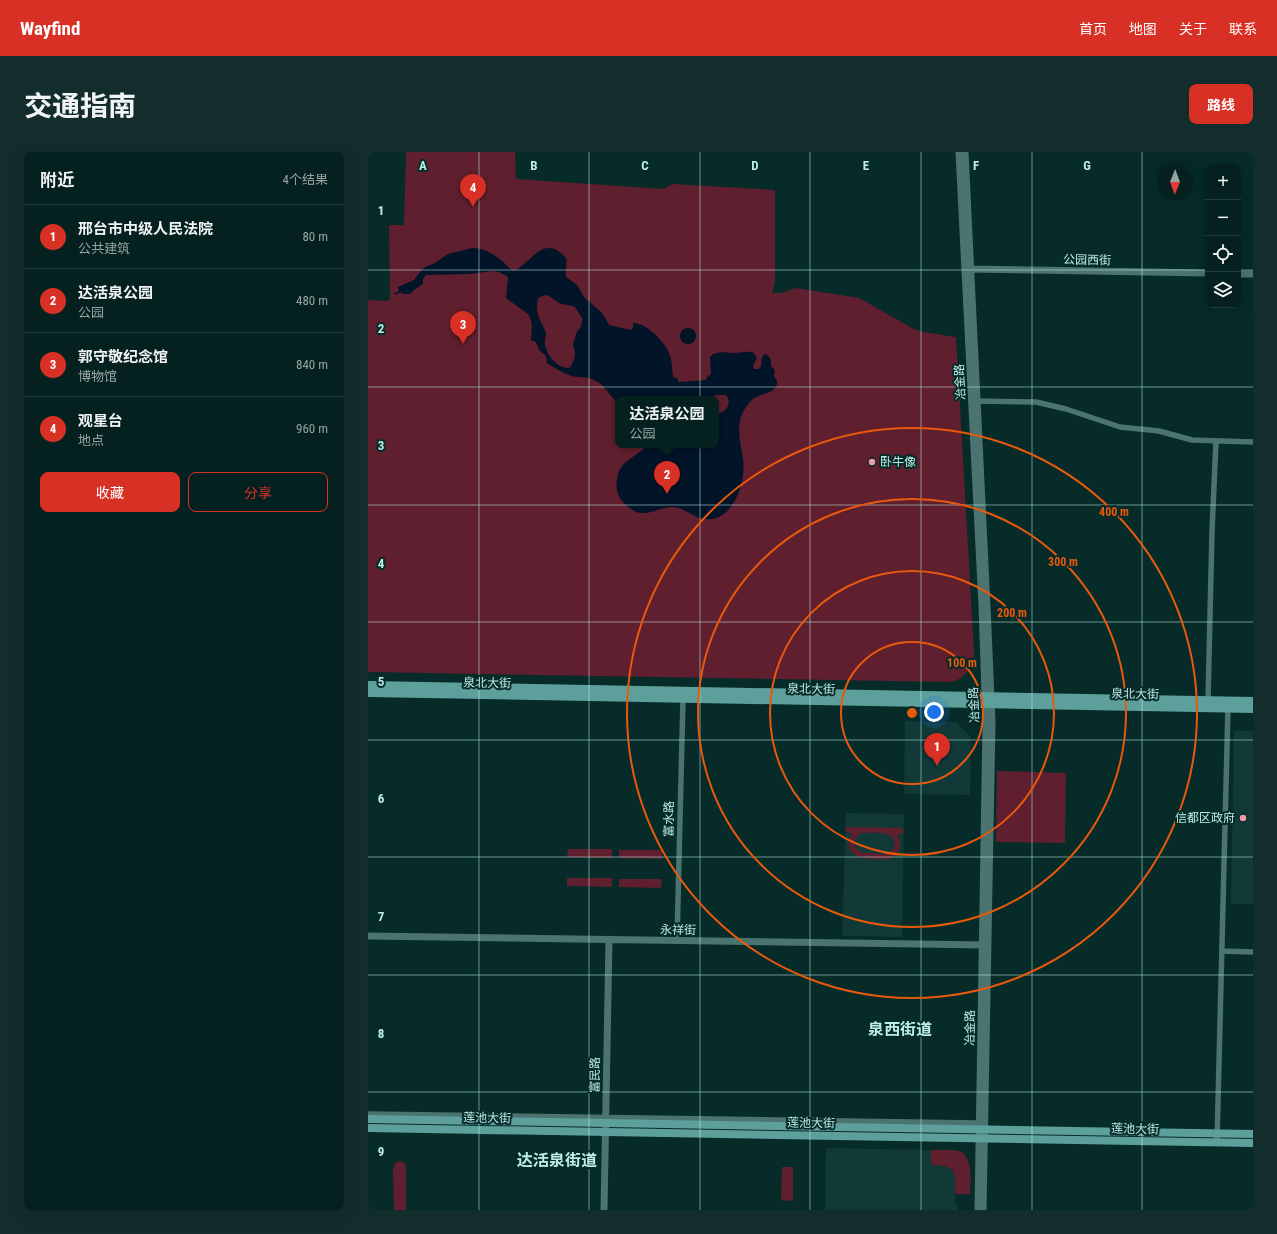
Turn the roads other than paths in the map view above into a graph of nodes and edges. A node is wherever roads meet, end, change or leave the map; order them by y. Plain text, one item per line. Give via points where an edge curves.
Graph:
1 (959, 152) edge
2 (965, 152) edge
3 (968, 269) junction
4 (1205, 273) edge
5 (1241, 274) edge
6 (1253, 274) edge
7 (977, 401) junction
8 (1216, 441) junction
9 (1253, 442) edge
10 (368, 685) edge
11 (368, 693) edge
12 (683, 698) junction
13 (988, 700) junction
14 (1208, 700) junction
15 (1253, 701) edge
16 (1228, 704) junction
17 (1253, 708) edge
18 (368, 936) edge
19 (611, 940) junction
20 (677, 941) junction
21 (985, 945) junction
22 (1222, 951) junction
23 (1253, 952) edge
24 (368, 1114) edge
25 (368, 1120) edge
26 (608, 1125) junction
27 (368, 1128) edge
28 (981, 1132) junction
29 (1253, 1134) edge
30 (1218, 1138) junction
31 (1253, 1143) edge
32 (604, 1210) edge
33 (609, 1210) edge
34 (978, 1210) edge
35 (983, 1210) edge

1 - 3 street, 冶金路
2 - 3 street, 冶金路
3 - 4 street, 公园西街
3 - 7 street, 冶金路
3 - 13 street, 冶金路
5 - 6 street
7 - 8 street via 1036,402 1120,427 1159,431 1192,440
7 - 13 street, 冶金路 via 988,606
8 - 9 street
8 - 14 street
10 - 13 main road, 泉北大街
11 - 12 main road, 泉北大街
12 - 13 main road, 泉北大街
12 - 20 street, 富水路
13 - 14 main road, 泉北大街
13 - 16 main road, 泉北大街
13 - 21 street, 冶金路
14 - 16 main road, 泉北大街
15 - 16 main road, 泉北大街
16 - 17 main road, 泉北大街
16 - 22 street
18 - 19 street, 永祥街
19 - 20 street, 永祥街
19 - 26 street, 富民路
20 - 21 street, 永祥街
21 - 28 street, 冶金路
22 - 23 street
22 - 30 street
24 - 26 street
25 - 26 main road, 莲池大街
26 - 27 main road, 莲池大街
26 - 28 main road, 莲池大街
26 - 32 street, 富民路
26 - 33 street, 富民路
28 - 30 main road, 莲池大街
28 - 34 street, 冶金路
28 - 35 street, 冶金路
29 - 30 main road, 莲池大街
30 - 31 main road, 莲池大街

